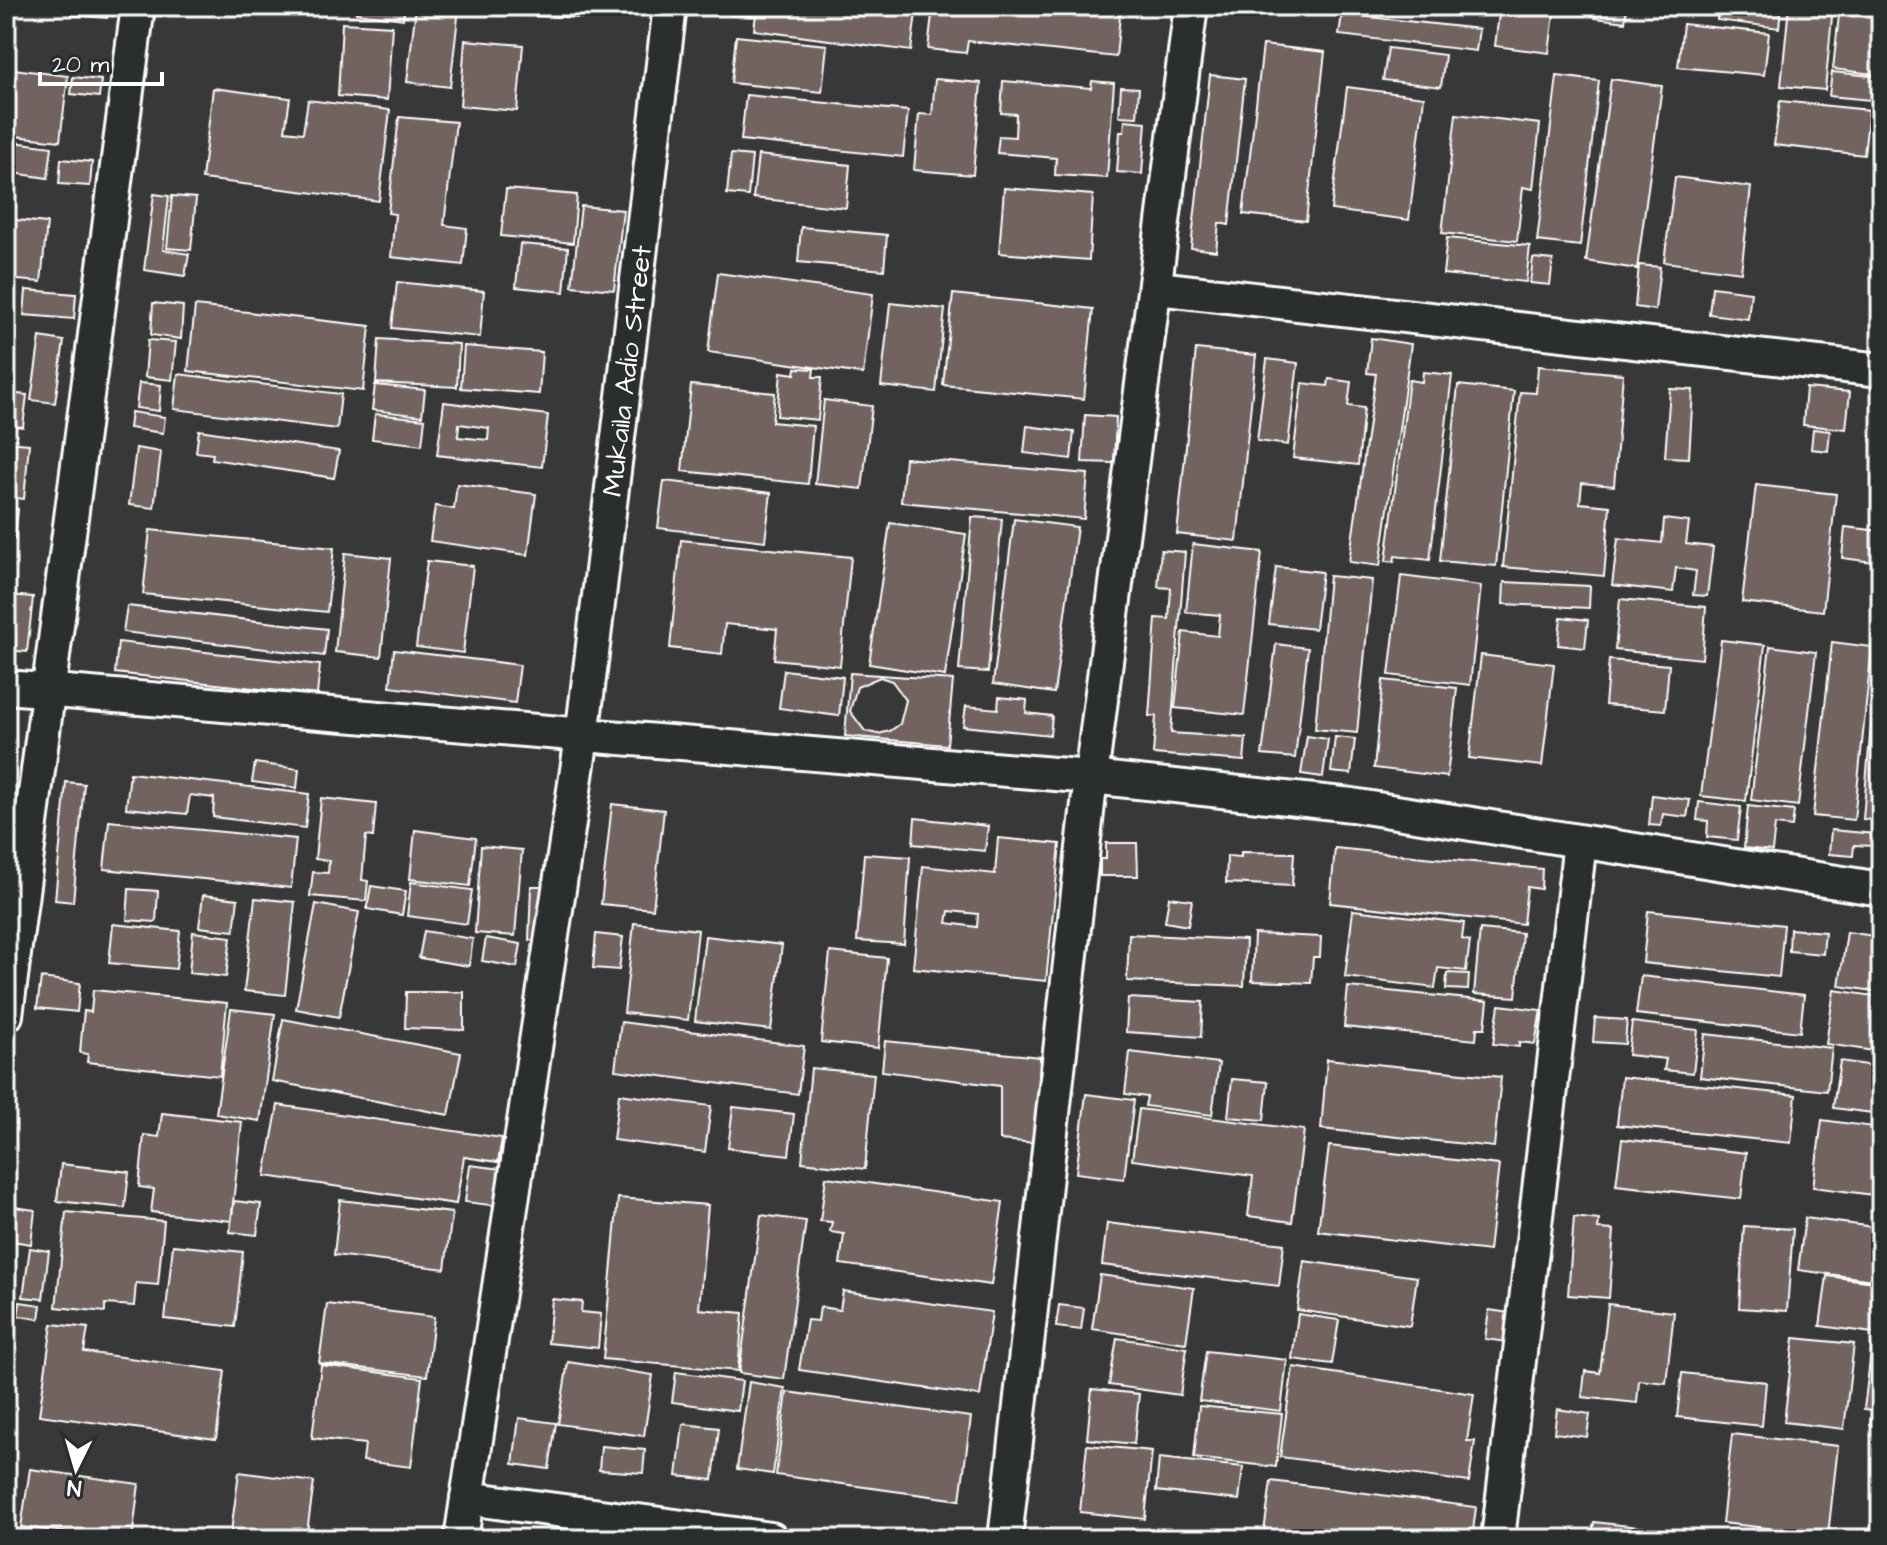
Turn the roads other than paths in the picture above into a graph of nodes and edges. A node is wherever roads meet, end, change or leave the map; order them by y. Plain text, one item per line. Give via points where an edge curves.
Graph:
1 (138, 6) edge
2 (670, 6) edge
3 (1191, 6) edge
4 (1157, 288) junction
5 (1881, 370) edge
6 (6, 687) edge
7 (51, 692) junction
8 (582, 737) junction
9 (1091, 777) junction
10 (1580, 842) junction
11 (1881, 889) edge
12 (6, 1015) edge
13 (467, 1498) junction
14 (461, 1539) edge
15 (771, 1539) edge
16 (1005, 1539) edge
17 (1498, 1539) edge

1 - 7 street
2 - 8 street, Mukaila Adio Street
3 - 4 street
4 - 5 street
4 - 9 street
6 - 7 street
7 - 8 street
7 - 12 street
8 - 9 street
8 - 13 street, Mukaila Adio Street
9 - 10 street via 1352,805
9 - 16 street
10 - 11 street
10 - 17 street
13 - 14 street, Mukaila Adio Street
13 - 15 street

